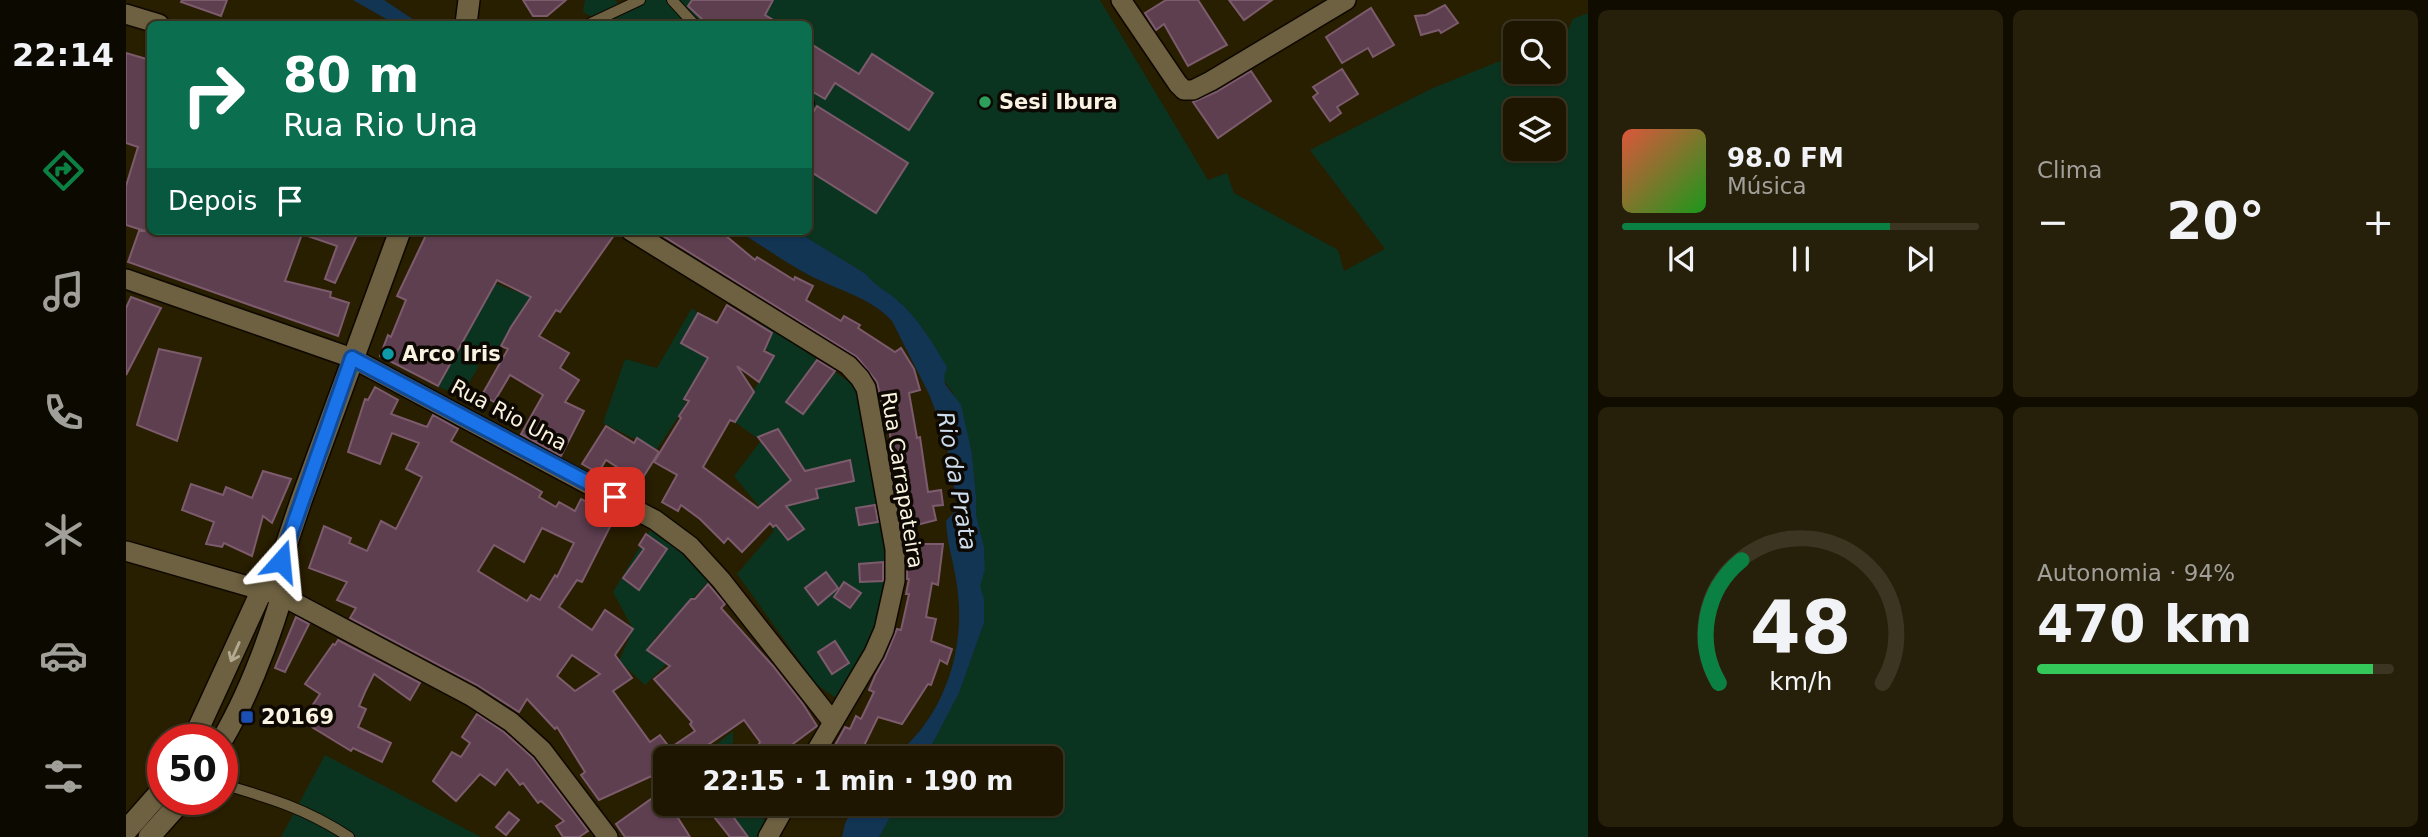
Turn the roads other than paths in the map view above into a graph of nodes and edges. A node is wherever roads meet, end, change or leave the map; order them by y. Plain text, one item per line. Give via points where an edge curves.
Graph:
1 (469, 0) edge
2 (640, 0) edge
3 (672, 0) edge
4 (1122, 0) edge
5 (1346, 0) edge
6 (126, 14) edge
7 (606, 18) junction
8 (149, 21) edge
9 (466, 21) edge
10 (598, 21) edge
11 (611, 21) edge
12 (687, 21) edge
13 (398, 235) edge
14 (637, 235) edge
15 (126, 279) edge
16 (352, 358) junction
17 (126, 551) edge
18 (273, 589) junction
19 (832, 721) junction
20 (201, 724) edge
21 (231, 724) edge
22 (818, 746) edge
23 (238, 788) edge
24 (147, 807) edge
25 (169, 815) edge
26 (780, 816) edge
27 (126, 831) edge
28 (149, 837) edge
29 (349, 837) edge
30 (608, 837) edge
31 (768, 837) edge

1 - 9 main road
2 - 7 lane
3 - 12 lane
4 - 5 street via 1184,90 1211,81
6 - 8 street
7 - 10 lane
7 - 11 lane
13 - 16 main road
14 - 19 street, Rua Carrapateira via 848,365 866,388 895,550 895,581 874,653
15 - 16 street, Rua Rio Una
16 - 18 main road
16 - 19 street, Rua Rio Una via 655,520 721,580
17 - 18 street
18 -> 20 main road
18 - 21 main road via 240,707
18 - 30 street via 511,722 542,750
19 - 22 street, Rua Carrapateira
23 - 29 lane via 283,801
24 - 27 main road
25 - 28 main road
26 - 31 street

